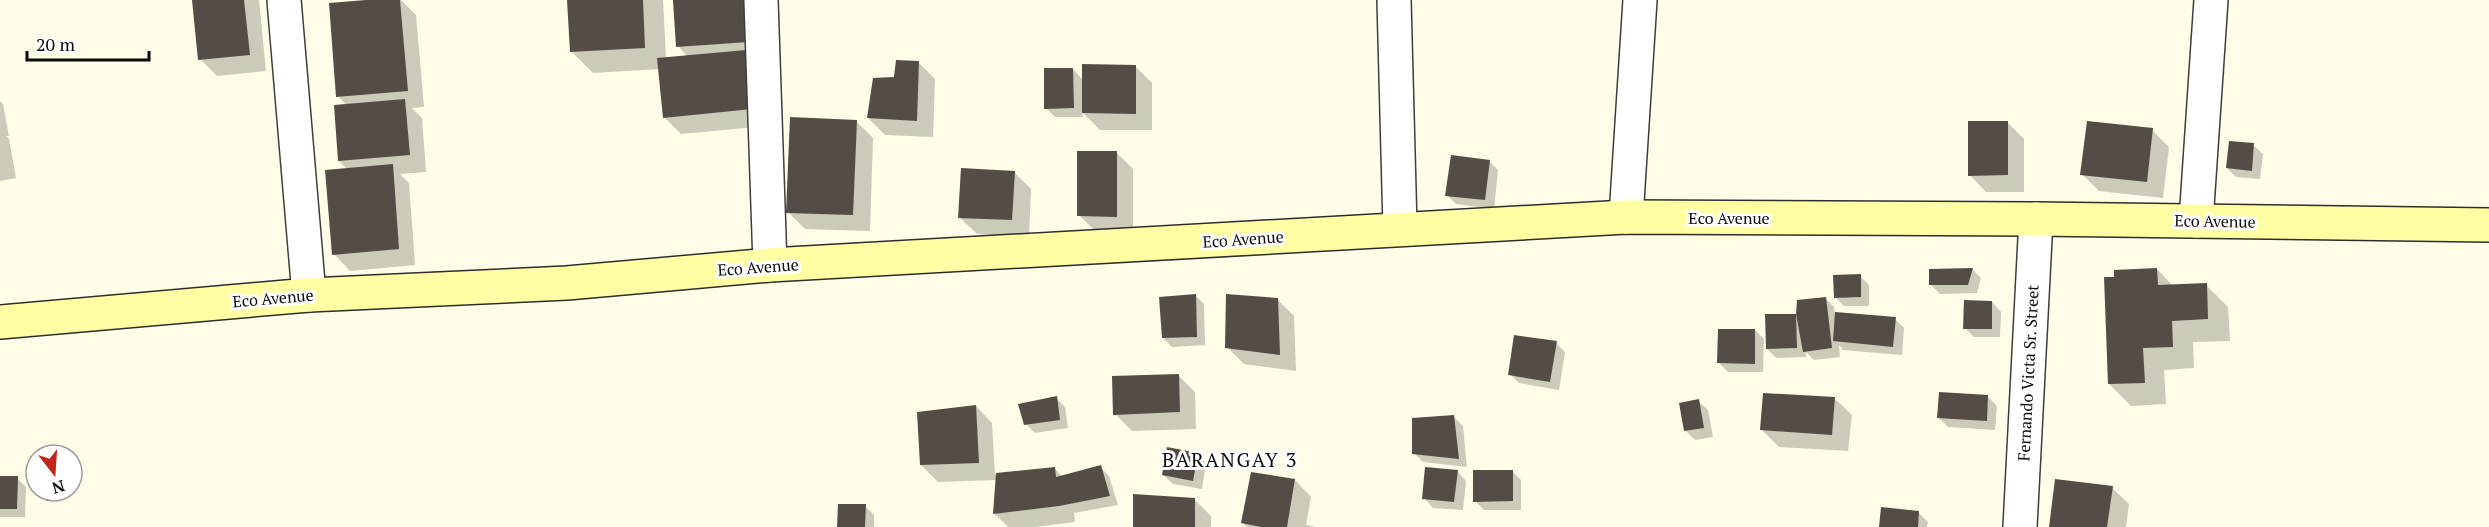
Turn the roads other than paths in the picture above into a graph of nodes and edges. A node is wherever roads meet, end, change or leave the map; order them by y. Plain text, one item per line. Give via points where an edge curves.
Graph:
1 (284, 0) edge
2 (761, 0) edge
3 (1394, 0) edge
4 (1640, 0) edge
5 (2211, 0) edge
6 (1626, 217) junction
7 (2036, 219) junction
8 (2196, 221) junction
9 (2489, 225) edge
10 (1400, 228) junction
11 (770, 265) junction
12 (309, 295) junction
13 (0, 322) edge
14 (2020, 527) edge

1 - 12 street
2 - 11 street
3 - 10 street
4 - 6 street
5 - 8 street
6 - 7 main road, Eco Avenue
6 - 10 main road, Eco Avenue
7 - 8 main road, Eco Avenue
7 - 14 street, Fernando Victa Sr. Street
8 - 9 main road, Eco Avenue
10 - 11 main road, Eco Avenue
11 - 12 main road, Eco Avenue via 567,283
12 - 13 main road, Eco Avenue

